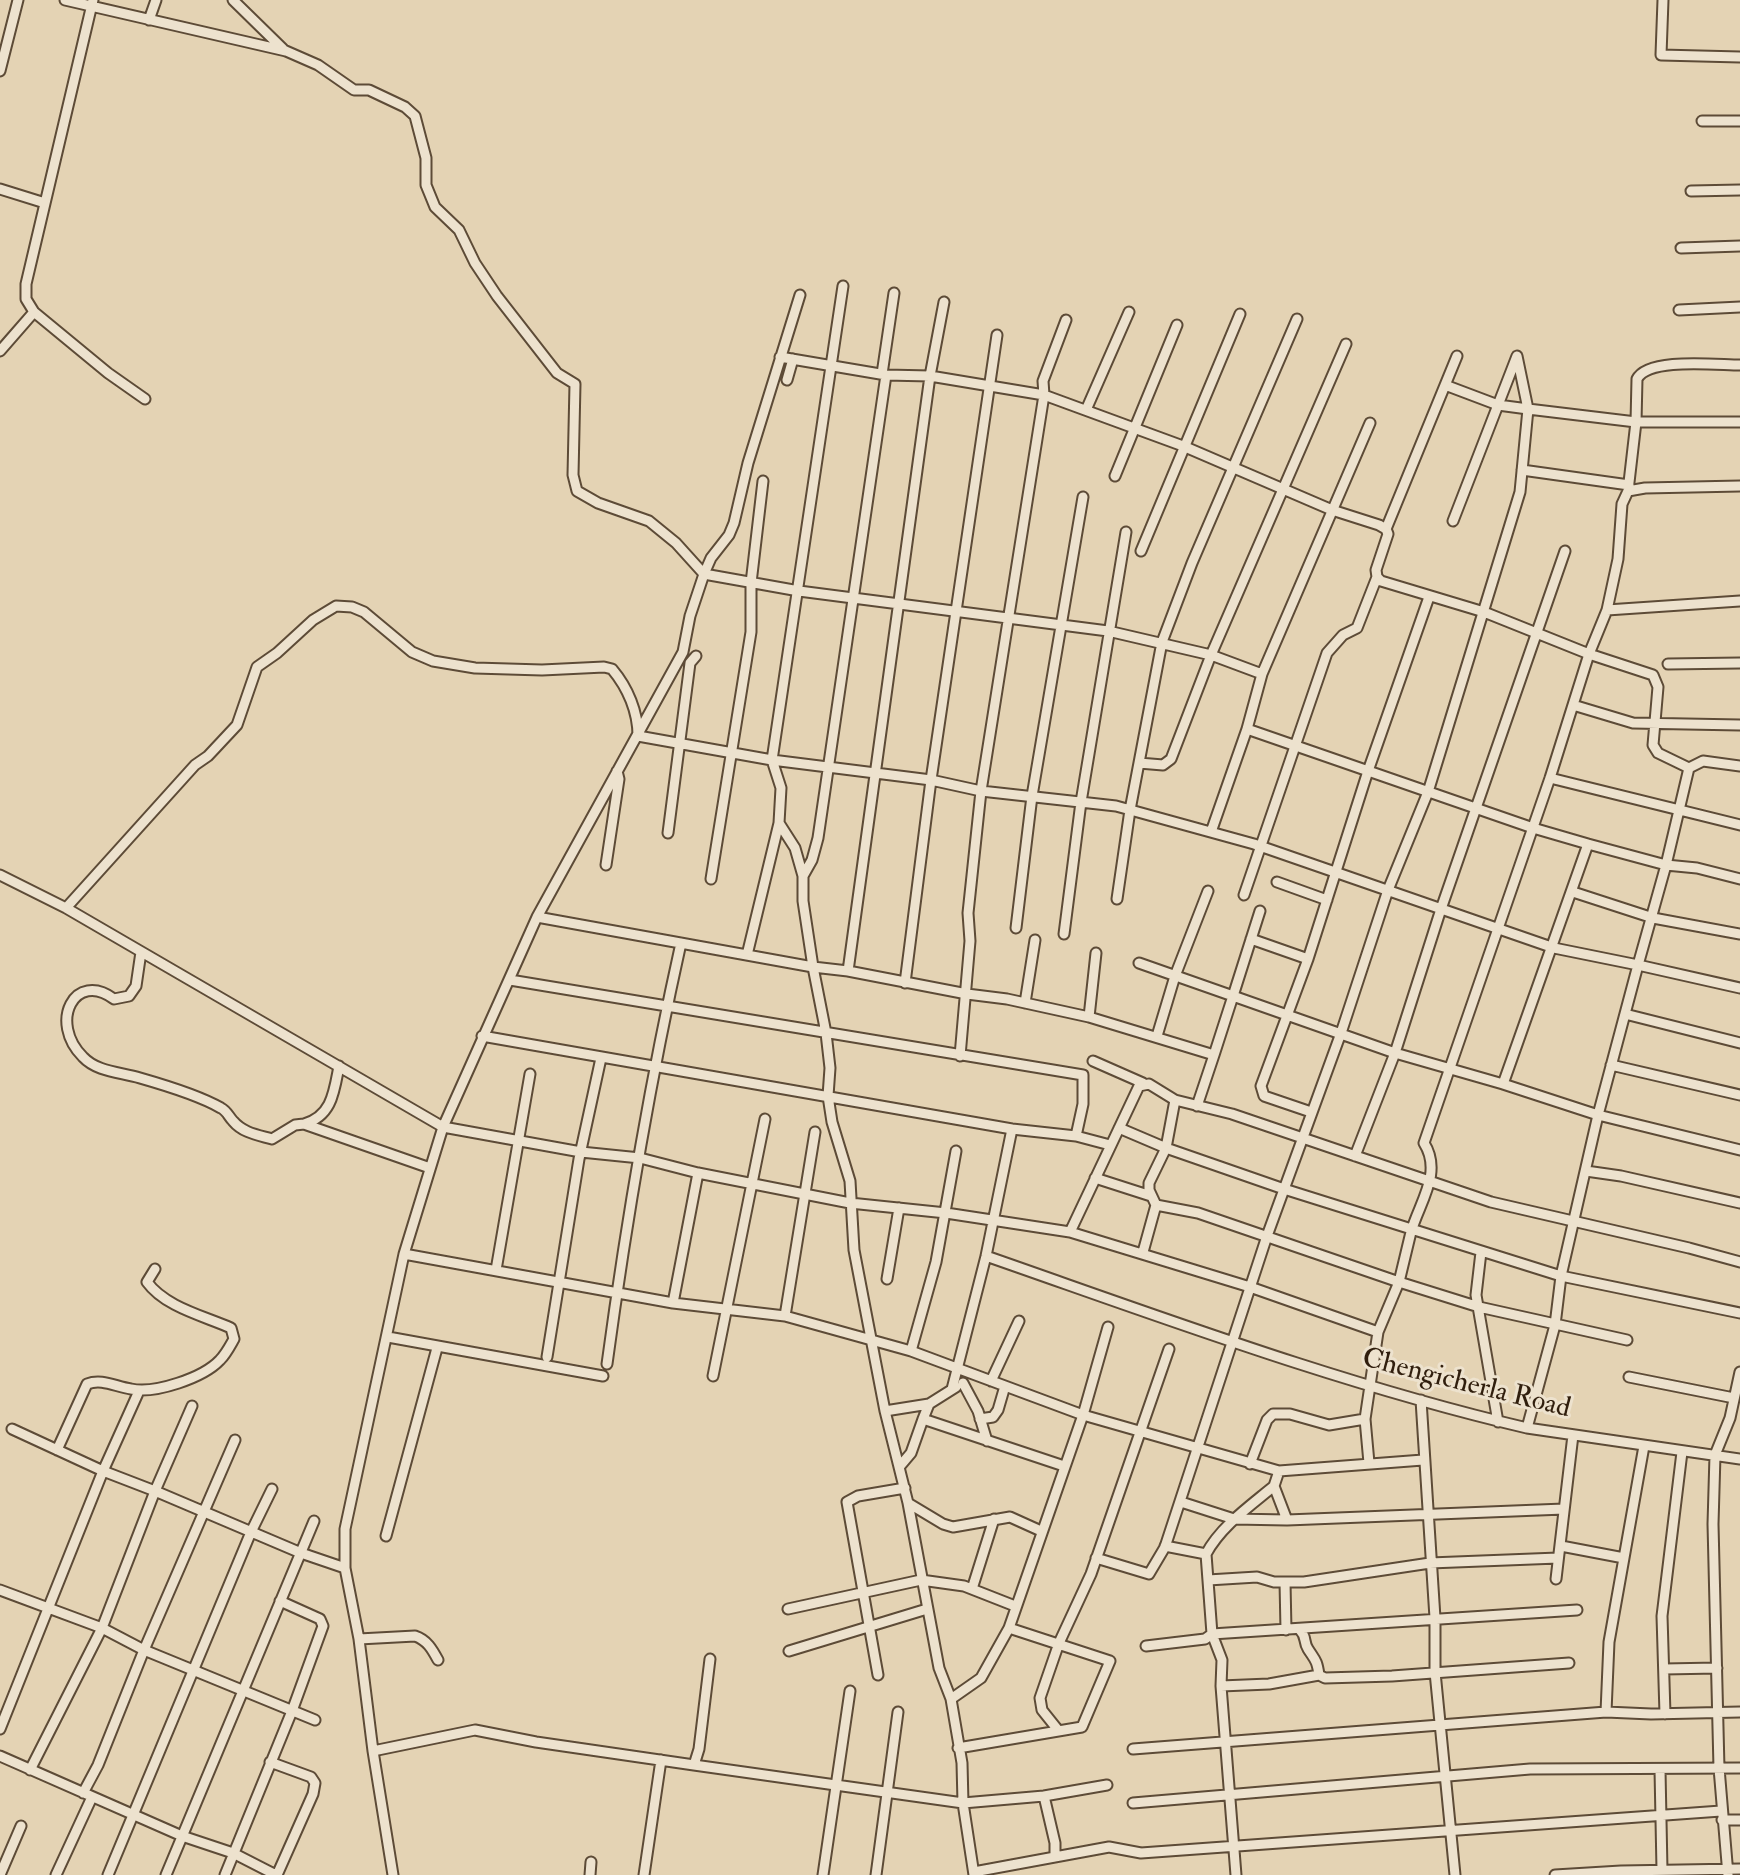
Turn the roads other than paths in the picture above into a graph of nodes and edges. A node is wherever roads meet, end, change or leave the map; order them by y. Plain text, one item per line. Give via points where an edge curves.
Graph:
1 (18, 0) edge
2 (65, 0) edge
3 (156, 0) edge
4 (233, 0) edge
5 (1663, 0) edge
6 (92, 3) edge
7 (149, 20) junction
8 (286, 51) junction
9 (1740, 57) edge
10 (0, 71) edge
11 (1702, 121) dead end
12 (1740, 121) edge
13 (0, 189) edge
14 (1740, 190) edge
15 (1691, 191) dead end
16 (45, 203) junction
17 (1740, 246) edge
18 (1681, 248) dead end
19 (843, 286) dead end
20 (894, 293) dead end
21 (800, 295) dead end
22 (944, 302) dead end
23 (1740, 307) edge
24 (1679, 310) dead end
25 (34, 312) junction
26 (1129, 312) dead end
27 (1240, 314) dead end
28 (1297, 319) dead end
29 (1066, 320) dead end
30 (1177, 325) dead end
31 (997, 335) dead end
32 (1346, 344) dead end
33 (0, 351) edge
34 (1457, 356) dead end
35 (780, 357) junction
36 (793, 359) junction
37 (1740, 365) edge
38 (831, 366) junction
39 (884, 375) junction
40 (930, 376) junction
41 (787, 380) dead end
42 (1445, 385) junction
43 (990, 386) junction
44 (1044, 395) junction
45 (145, 399) dead end
46 (1498, 405) junction
47 (1528, 409) junction
48 (1086, 410) junction
49 (1636, 422) junction
50 (1740, 422) edge
51 (1370, 423) dead end
52 (1136, 428) junction
53 (1183, 446) junction
54 (1232, 467) junction
55 (1522, 470) junction
56 (1115, 476) dead end
57 (763, 481) dead end
58 (1740, 486) edge
59 (1629, 488) junction
60 (1284, 489) junction
61 (1083, 497) dead end
62 (1332, 510) junction
63 (1453, 521) dead end
64 (1386, 529) junction
65 (1126, 532) dead end
66 (1141, 551) dead end
67 (1565, 551) dead end
68 (704, 574) junction
69 (1377, 577) junction
70 (751, 583) junction
71 (799, 591) junction
72 (1429, 597) junction
73 (853, 598) junction
74 (1740, 601) edge
75 (899, 603) junction
76 (1607, 610) junction
77 (958, 611) junction
78 (1484, 612) junction
79 (1010, 619) junction
80 (1060, 624) junction
81 (1108, 631) junction
82 (1538, 634) junction
83 (1162, 642) junction
84 (1589, 654) junction
85 (1211, 655) junction
86 (696, 656) dead end
87 (1740, 663) edge
88 (1668, 664) dead end
89 (1262, 674) junction
90 (1573, 705) junction
91 (1740, 725) edge
92 (1654, 726) junction
93 (1247, 729) junction
94 (638, 736) junction
95 (680, 743) junction
96 (1294, 745) junction
97 (733, 751) junction
98 (772, 760) junction
99 (1139, 763) junction
100 (829, 765) junction
101 (1740, 766) edge
102 (1689, 768) junction
103 (617, 771) junction
104 (1368, 771) junction
105 (875, 773) junction
106 (1550, 778) junction
107 (931, 780) junction
108 (981, 791) junction
109 (1428, 792) junction
110 (1032, 796) junction
111 (1081, 802) junction
112 (1476, 808) junction
113 (1130, 810) junction
114 (1679, 810) junction
115 (779, 823) junction
116 (1740, 825) edge
117 (1533, 828) junction
118 (1211, 832) junction
119 (668, 833) dead end
120 (1588, 844) junction
121 (1260, 846) junction
122 (606, 865) dead end
123 (1666, 865) junction
124 (1337, 872) junction
125 (0, 875) edge
126 (803, 876) junction
127 (711, 879) dead end
128 (1740, 879) edge
129 (1277, 882) dead end
130 (1388, 890) junction
131 (1208, 891) dead end
132 (1573, 892) junction
133 (1244, 895) dead end
134 (1117, 899) dead end
135 (1327, 900) junction
136 (66, 908) junction
137 (1441, 909) junction
138 (1260, 911) dead end
139 (537, 917) junction
140 (1653, 918) junction
141 (1016, 928) dead end
142 (1498, 929) junction
143 (1064, 934) dead end
144 (1740, 934) edge
145 (1251, 939) junction
146 (1035, 940) dead end
147 (681, 943) junction
148 (1554, 948) junction
149 (141, 952) junction
150 (1096, 953) dead end
151 (747, 955) junction
152 (1308, 959) junction
153 (1139, 963) dead end
154 (1638, 965) junction
155 (813, 967) junction
156 (848, 971) junction
157 (1175, 976) junction
158 (510, 980) junction
159 (905, 983) junction
160 (1740, 988) edge
161 (967, 994) junction
162 (1233, 996) junction
163 (1025, 1003) junction
164 (667, 1006) junction
165 (1288, 1014) junction
166 (1625, 1014) junction
167 (1089, 1017) junction
168 (826, 1033) junction
169 (1341, 1033) junction
170 (482, 1036) junction
171 (1157, 1036) junction
172 (1740, 1043) edge
173 (1395, 1053) junction
174 (1214, 1055) junction
175 (960, 1056) junction
176 (601, 1058) junction
177 (1093, 1061) dead end
178 (1611, 1065) junction
179 (339, 1066) junction
180 (657, 1068) junction
181 (1451, 1068) junction
182 (530, 1074) dead end
183 (1143, 1083) junction
184 (1503, 1084) junction
185 (1740, 1095) edge
186 (828, 1096) junction
187 (1175, 1100) junction
188 (1197, 1106) junction
189 (1311, 1112) junction
190 (1598, 1115) junction
191 (765, 1119) dead end
192 (304, 1124) junction
193 (443, 1127) junction
194 (1119, 1128) junction
195 (1012, 1129) junction
196 (815, 1132) dead end
197 (1076, 1136) junction
198 (1303, 1138) junction
199 (519, 1141) junction
200 (1110, 1145) junction
201 (1166, 1148) junction
202 (1740, 1150) edge
203 (956, 1151) dead end
204 (581, 1152) junction
205 (1355, 1156) junction
206 (640, 1158) junction
207 (430, 1168) junction
208 (1586, 1171) junction
209 (698, 1173) junction
210 (1095, 1178) junction
211 (1430, 1182) junction
212 (752, 1184) junction
213 (1284, 1189) junction
214 (804, 1194) junction
215 (1154, 1200) junction
216 (850, 1203) junction
217 (1740, 1203) edge
218 (899, 1208) junction
219 (946, 1213) junction
220 (993, 1220) junction
221 (1572, 1221) junction
222 (1412, 1230) junction
223 (1070, 1232) junction
224 (1267, 1236) junction
225 (1143, 1252) junction
226 (1481, 1252) junction
227 (404, 1254) junction
228 (986, 1256) junction
229 (1740, 1262) edge
230 (155, 1269) dead end
231 (496, 1270) junction
232 (1561, 1276) junction
233 (887, 1279) dead end
234 (558, 1280) junction
235 (1399, 1282) junction
236 (1250, 1287) junction
237 (617, 1292) junction
238 (673, 1303) junction
239 (1479, 1307) junction
240 (727, 1309) junction
241 (1740, 1313) edge
242 (785, 1316) junction
243 (1019, 1321) dead end
244 (1555, 1325) junction
245 (1108, 1327) dead end
246 (1378, 1332) junction
247 (388, 1337) junction
248 (871, 1339) junction
249 (1627, 1340) dead end
250 (1233, 1341) junction
251 (437, 1348) junction
252 (1169, 1349) dead end
253 (911, 1351) junction
254 (547, 1357) dead end
255 (607, 1364) dead end
256 (956, 1368) junction
257 (1740, 1372) edge
258 (976, 1375) junction
259 (603, 1376) dead end
260 (713, 1376) dead end
261 (1629, 1377) dead end
262 (991, 1381) junction
263 (963, 1383) junction
264 (1370, 1385) junction
265 (1005, 1386) junction
266 (952, 1389) junction
267 (139, 1391) junction
268 (1734, 1398) junction
269 (1421, 1400) junction
270 (929, 1404) junction
271 (192, 1406) dead end
272 (885, 1411) junction
273 (1083, 1415) junction
274 (923, 1419) junction
275 (980, 1419) junction
276 (1365, 1419) junction
277 (1735, 1420) edge
278 (1498, 1422) junction
279 (1527, 1428) junction
280 (12, 1429) dead end
281 (1139, 1431) junction
282 (1573, 1435) junction
283 (235, 1440) dead end
284 (987, 1441) junction
285 (1644, 1446) junction
286 (1197, 1447) junction
287 (57, 1450) junction
288 (1682, 1452) junction
289 (1715, 1455) junction
290 (1740, 1459) edge
291 (1423, 1460) junction
292 (1369, 1463) junction
293 (1250, 1464) junction
294 (900, 1466) junction
295 (1064, 1466) junction
296 (103, 1471) junction
297 (1279, 1471) junction
298 (1274, 1486) junction
299 (905, 1488) junction
300 (272, 1489) dead end
301 (155, 1491) junction
302 (1181, 1502) junction
303 (908, 1503) junction
304 (1564, 1509) junction
305 (205, 1512) junction
306 (1427, 1515) junction
307 (994, 1519) junction
308 (1234, 1519) junction
309 (1287, 1520) junction
310 (314, 1521) dead end
311 (1041, 1531) junction
312 (251, 1532) junction
313 (386, 1536) dead end
314 (1165, 1546) junction
315 (1561, 1546) junction
316 (301, 1553) junction
317 (1206, 1554) junction
318 (1096, 1558) junction
319 (1558, 1558) junction
320 (1624, 1558) junction
321 (1430, 1563) junction
322 (345, 1568) junction
323 (1556, 1579) dead end
324 (921, 1580) junction
325 (1208, 1580) junction
326 (1285, 1582) junction
327 (972, 1589) junction
328 (0, 1590) edge
329 (863, 1592) junction
330 (280, 1601) junction
331 (1015, 1606) junction
332 (48, 1608) junction
333 (788, 1609) dead end
334 (927, 1609) junction
335 (1577, 1610) dead end
336 (1435, 1618) junction
337 (869, 1626) junction
338 (102, 1628) junction
339 (1009, 1628) junction
340 (1286, 1630) junction
341 (1300, 1630) junction
342 (1212, 1634) junction
343 (359, 1639) junction
344 (1059, 1643) junction
345 (1146, 1646) dead end
346 (144, 1650) junction
347 (789, 1651) dead end
348 (710, 1659) dead end
349 (438, 1660) dead end
350 (1569, 1663) dead end
351 (1717, 1668) junction
352 (196, 1669) junction
353 (1664, 1669) junction
354 (1435, 1672) junction
355 (878, 1675) dead end
356 (1319, 1675) junction
357 (1221, 1686) junction
358 (243, 1689) junction
359 (850, 1691) dead end
360 (951, 1699) junction
361 (292, 1711) junction
362 (1720, 1711) junction
363 (898, 1712) dead end
364 (1606, 1712) junction
365 (1740, 1712) edge
366 (1665, 1714) junction
367 (315, 1720) dead end
368 (1439, 1725) junction
369 (0, 1729) edge
370 (1058, 1730) junction
371 (1226, 1741) junction
372 (958, 1748) junction
373 (1133, 1749) dead end
374 (373, 1751) junction
375 (0, 1756) edge
376 (661, 1760) junction
377 (270, 1762) junction
378 (694, 1765) junction
379 (1719, 1768) junction
380 (1740, 1768) edge
381 (30, 1770) junction
382 (1660, 1770) junction
383 (1445, 1778) junction
384 (836, 1785) junction
385 (1107, 1785) dead end
386 (888, 1792) junction
387 (1231, 1794) junction
388 (88, 1795) junction
389 (1044, 1796) junction
390 (963, 1803) junction
391 (1133, 1803) dead end
392 (132, 1814) junction
393 (1660, 1816) junction
394 (1722, 1816) junction
395 (1740, 1820) edge
396 (21, 1826) dead end
397 (1452, 1832) junction
398 (182, 1836) junction
399 (1234, 1846) junction
400 (233, 1853) junction
401 (1055, 1857) junction
402 (591, 1862) dead end
403 (1740, 1869) edge
404 (1662, 1870) junction
405 (1728, 1872) edge
406 (974, 1873) edge
407 (0, 1875) edge
408 (56, 1875) edge
409 (108, 1875) edge
410 (166, 1875) edge
411 (225, 1875) edge
412 (277, 1875) edge
413 (393, 1875) edge
414 (590, 1875) edge
415 (644, 1875) edge
416 (823, 1875) edge
417 (876, 1875) edge
418 (1236, 1875) edge
419 (1455, 1875) edge
420 (1555, 1875) edge

1 - 10 street
2 - 6 street
3 - 7 street
4 - 8 street
5 - 9 street via 1661,55
6 - 7 street
6 - 16 street
7 - 8 street
8 - 68 street via 354,90 369,90 415,116 426,158 426,185 435,207 459,230 497,296 557,373 575,384 577,491 649,521
11 - 12 street
13 - 16 street
14 - 15 street
16 - 25 street via 26,284 26,299
17 - 18 street
19 - 38 street
20 - 39 street
21 - 35 street
22 - 40 street
23 - 24 street
25 - 33 street
25 - 45 street
26 - 48 street
27 - 53 street
28 - 54 street
29 - 44 street via 1043,381
30 - 52 street
31 - 43 street
32 - 60 street
34 - 42 street
35 - 36 street
35 - 68 street via 734,523
36 - 38 street
36 - 41 street
37 - 49 street via 1647,369 1637,379
38 - 39 street
38 - 71 street
39 - 40 street
39 - 73 street
40 - 43 street
40 - 75 street
42 - 46 street
42 - 64 street
43 - 44 street
43 - 77 street
44 - 48 street
44 - 79 street
46 - 47 street
46 - 47 street via 1517,356
46 - 63 street
47 - 49 street
47 - 55 street
48 - 52 street
49 - 50 street
49 - 59 street
51 - 62 street
52 - 53 street
52 - 56 street
53 - 54 street
53 - 66 street
54 - 60 street
54 - 83 street
55 - 59 street
55 - 78 street
57 - 70 street
58 - 59 street
59 - 76 street via 1622,504
60 - 62 street
60 - 85 street
61 - 80 street
62 - 64 street
62 - 89 street
64 - 69 street
65 - 81 street
67 - 82 street
68 - 70 street
68 - 94 street via 683,652
69 - 72 street
69 - 96 street via 1357,628 1327,653
70 - 71 street
70 - 97 street via 751,632
71 - 73 street
71 - 98 street
72 - 78 street
72 - 104 street
73 - 75 street
73 - 100 street
74 - 76 street
75 - 77 street
75 - 105 street
76 - 84 street
77 - 79 street
77 - 107 street
78 - 82 street
78 - 109 street
79 - 80 street
79 - 108 street
80 - 81 street
80 - 110 street
81 - 83 street
81 - 111 street
82 - 84 street
82 - 112 street
83 - 85 street
83 - 99 street
84 - 90 street
84 - 92 street via 1653,675 1658,687
85 - 89 street
85 - 99 street via 1171,759 1163,765
86 - 95 street via 690,663
87 - 88 street
89 - 93 street
90 - 92 street
90 - 106 street
91 - 92 street
92 - 102 street via 1654,749
93 - 96 street
93 - 118 street
94 - 95 street
94 - 103 street
94 - 136 street via 632,701 612,669 475,668 433,661 412,652 364,612 336,606 257,667 237,725
95 - 97 street
95 - 119 street
96 - 104 street
96 - 121 street
97 - 98 street
97 - 127 street
98 - 100 street
98 - 115 street via 781,788
99 - 113 street
100 - 105 street
100 - 126 street via 818,838
101 - 102 street via 1703,761
102 - 114 street
103 - 122 street
103 - 139 street
104 - 109 street
104 - 124 street
105 - 107 street
105 - 156 street
106 - 114 street
106 - 117 street
107 - 108 street
107 - 159 street
108 - 110 street
108 - 161 street via 968,913
109 - 112 street
109 - 130 street
110 - 111 street
110 - 141 street
111 - 113 street
111 - 143 street
112 - 117 street
112 - 137 street
113 - 118 street
113 - 134 street
114 - 116 street
114 - 123 street
115 - 126 street via 795,848
115 - 151 street
117 - 120 street
117 - 142 street
118 - 121 street
120 - 123 street
120 - 132 street
121 - 124 street
121 - 133 street
123 - 128 street
123 - 140 street
124 - 130 street
124 - 135 street
125 - 136 street
126 - 155 street
129 - 135 street
130 - 137 street
130 - 169 street
131 - 157 street
132 - 140 street
132 - 148 street
135 - 152 street
136 - 149 street
137 - 142 street
137 - 173 street
138 - 145 street
139 - 147 street
139 - 158 street
140 - 144 street
140 - 154 street
142 - 148 street
142 - 181 street
145 - 152 street
145 - 162 street
146 - 163 street
147 - 151 street
147 - 164 street
148 - 154 street
148 - 184 street
149 - 179 street
149 - 192 street via 136,986 129,996 114,999 91,989 66,1013 65,1029 83,1057 97,1068 163,1084 220,1107 243,1130 256,1135 272,1139
150 - 167 street
151 - 155 street
152 - 165 street
153 - 157 street
154 - 160 street
154 - 166 street
155 - 156 street
155 - 168 street
156 - 159 street
157 - 162 street
157 - 171 street
158 - 164 street
158 - 170 street
159 - 161 street
161 - 163 street
161 - 175 street
162 - 165 street
162 - 174 street
163 - 167 street
164 - 168 street
164 - 180 street
165 - 169 street
165 - 189 street via 1261,1091
166 - 172 street
166 - 178 street
167 - 171 street
168 - 175 street
168 - 186 street
169 - 173 street
169 - 189 street
170 - 176 street
170 - 193 street
171 - 174 street
173 - 181 street
173 - 205 street
174 - 188 street
175 - 197 street via 1083,1075
176 - 180 street
176 - 204 street
177 - 183 street
178 - 185 street
178 - 190 street
179 - 192 street via 328,1107 318,1120
179 - 193 street
180 - 186 street
180 - 206 street
181 - 184 street
181 - 211 street via 1424,1143 1430,1153
182 - 199 street
183 - 187 street
183 - 194 street
184 - 190 street
186 - 195 street
186 - 216 street via 850,1181
187 - 188 street
187 - 201 street
188 - 198 street
189 - 198 street
190 - 202 street
190 - 208 street
191 - 212 street
192 - 207 street
193 - 199 street
193 - 207 street
194 - 200 street
194 - 201 street
195 - 197 street
195 - 220 street
196 - 214 street
197 - 200 street
198 - 205 street
198 - 213 street
199 - 204 street
199 - 231 street
200 - 210 street
201 - 213 street
201 - 215 street via 1151,1176
203 - 219 street
204 - 206 street
204 - 234 street
205 - 211 street
206 - 209 street
206 - 237 street
207 - 227 street
208 - 217 street
208 - 221 street
209 - 212 street
209 - 238 street
210 - 215 street
210 - 223 street
211 - 221 street
211 - 222 street
212 - 214 street
212 - 240 street
213 - 222 street
213 - 224 street
214 - 216 street
214 - 242 street
215 - 224 street
215 - 225 street
216 - 218 street
216 - 248 street
218 - 219 street
218 - 233 street
219 - 220 street
219 - 253 street
220 - 223 street
220 - 228 street
221 - 229 street
221 - 232 street
222 - 226 street
222 - 235 street
223 - 225 street
224 - 235 street
224 - 236 street
225 - 236 street
226 - 232 street
226 - 239 street
227 - 231 street
227 - 247 street
228 - 250 street, Chengicherla Road
228 - 256 street
230 - 267 street via 147,1282 150,1287 173,1304 231,1328 234,1339 210,1369 158,1390
231 - 234 street
232 - 241 street
232 - 244 street
234 - 237 street
234 - 254 street
235 - 239 street
235 - 246 street
236 - 246 street
236 - 250 street
237 - 238 street
237 - 255 street
238 - 240 street
239 - 244 street
239 - 278 street
240 - 242 street
240 - 260 street
242 - 248 street
243 - 262 street
244 - 249 street
244 - 279 street
245 - 273 street
246 - 264 street
247 - 251 street
247 - 322 street via 345,1529
248 - 253 street
248 - 272 street
250 - 264 street, Chengicherla Road
250 - 286 street
251 - 259 street
251 - 313 street
252 - 281 street
253 - 256 street
256 - 258 street
256 - 266 street
257 - 268 street
258 - 262 street
258 - 263 street
261 - 268 street
262 - 265 street
263 - 266 street
263 - 275 street
264 - 269 street, Chengicherla Road
264 - 276 street
265 - 273 street
265 - 275 street via 993,1417
266 - 270 street
267 - 287 street via 99,1381 87,1384
267 - 296 street
268 - 277 street
269 - 278 street, Chengicherla Road
269 - 291 street
270 - 272 street
270 - 274 street
271 - 301 street
272 - 294 street
273 - 281 street
273 - 295 street
274 - 284 street
274 - 294 street via 911,1453
275 - 284 street
276 - 292 street
276 - 293 street via 1329,1425 1273,1414
277 - 289 street
278 - 279 street, Chengicherla Road
279 - 282 street, Chengicherla Road
280 - 287 street
281 - 286 street
281 - 318 street
282 - 285 street, Chengicherla Road
282 - 304 street
283 - 305 street
284 - 295 street
285 - 288 street, Chengicherla Road
285 - 320 street
286 - 293 street
286 - 302 street
287 - 296 street
288 - 289 street, Chengicherla Road
288 - 353 street via 1662,1616
289 - 290 street, Chengicherla Road
289 - 351 street
291 - 292 street
291 - 306 street
292 - 297 street
293 - 297 street
294 - 299 street
295 - 311 street
296 - 301 street
296 - 332 street
297 - 298 street
298 - 308 street
298 - 309 street
299 - 303 street
299 - 329 street via 847,1502
300 - 312 street
301 - 305 street
301 - 338 street
302 - 308 street
302 - 314 street
303 - 307 street via 953,1527
303 - 324 street
304 - 306 street
304 - 315 street
305 - 312 street
305 - 346 street
306 - 309 street
306 - 321 street
307 - 311 street via 1010,1517
307 - 327 street
308 - 309 street
308 - 317 street
310 - 316 street
311 - 331 street
312 - 316 street
312 - 352 street
314 - 317 street
314 - 318 street via 1149,1574
315 - 319 street
315 - 320 street
316 - 322 street
316 - 330 street
317 - 325 street
318 - 344 street
319 - 321 street
319 - 323 street
320 - 364 street via 1609,1642
321 - 326 street
321 - 336 street
322 - 343 street
324 - 327 street
324 - 329 street
324 - 334 street
325 - 326 street via 1257,1577
325 - 342 street
326 - 340 street
327 - 331 street
328 - 332 street
329 - 333 street
329 - 337 street
330 - 358 street
330 - 361 street via 323,1622
331 - 339 street
332 - 338 street
332 - 369 street
334 - 337 street
334 - 360 street
335 - 336 street
336 - 341 street
336 - 354 street
337 - 347 street
337 - 355 street
338 - 346 street
338 - 381 street
339 - 344 street
339 - 360 street via 981,1678
340 - 341 street
340 - 342 street
341 - 356 street
342 - 345 street
342 - 357 street via 1222,1660
343 - 349 street via 415,1636 433,1649
343 - 374 street
344 - 370 street via 1040,1705
344 - 370 street via 1110,1661 1082,1727
346 - 352 street
346 - 388 street
348 - 378 street
350 - 354 street
351 - 353 street
351 - 362 street
352 - 358 street
352 - 392 street
353 - 366 street
354 - 356 street via 1360,1678
354 - 368 street
356 - 357 street
357 - 371 street
358 - 361 street
358 - 398 street
359 - 384 street
360 - 372 street
361 - 367 street
361 - 377 street
362 - 365 street
362 - 366 street
362 - 379 street
363 - 386 street
364 - 366 street
364 - 368 street
368 - 371 street
368 - 383 street
370 - 372 street
371 - 373 street
371 - 387 street
372 - 390 street
374 - 376 street via 475,1730
374 - 413 street
375 - 381 street
376 - 378 street
376 - 415 street
377 - 400 street
377 - 412 street via 315,1783
378 - 384 street
379 - 380 street
379 - 382 street
379 - 394 street
381 - 388 street
382 - 383 street via 1586,1767
382 - 393 street
383 - 387 street
383 - 397 street
384 - 386 street
384 - 416 street
385 - 389 street
386 - 390 street
386 - 417 street
387 - 391 street
387 - 399 street
388 - 392 street
388 - 408 street
389 - 390 street
389 - 401 street
390 - 406 street
392 - 398 street
392 - 409 street
393 - 394 street
393 - 397 street
393 - 404 street
394 - 395 street
394 - 405 street
396 - 407 street
397 - 399 street
397 - 419 street
398 - 400 street
398 - 410 street
399 - 401 street via 1141,1853 1109,1847
399 - 418 street
400 - 411 street
400 - 412 street
401 - 406 street
402 - 414 street
403 - 405 street
404 - 405 street
404 - 420 street

